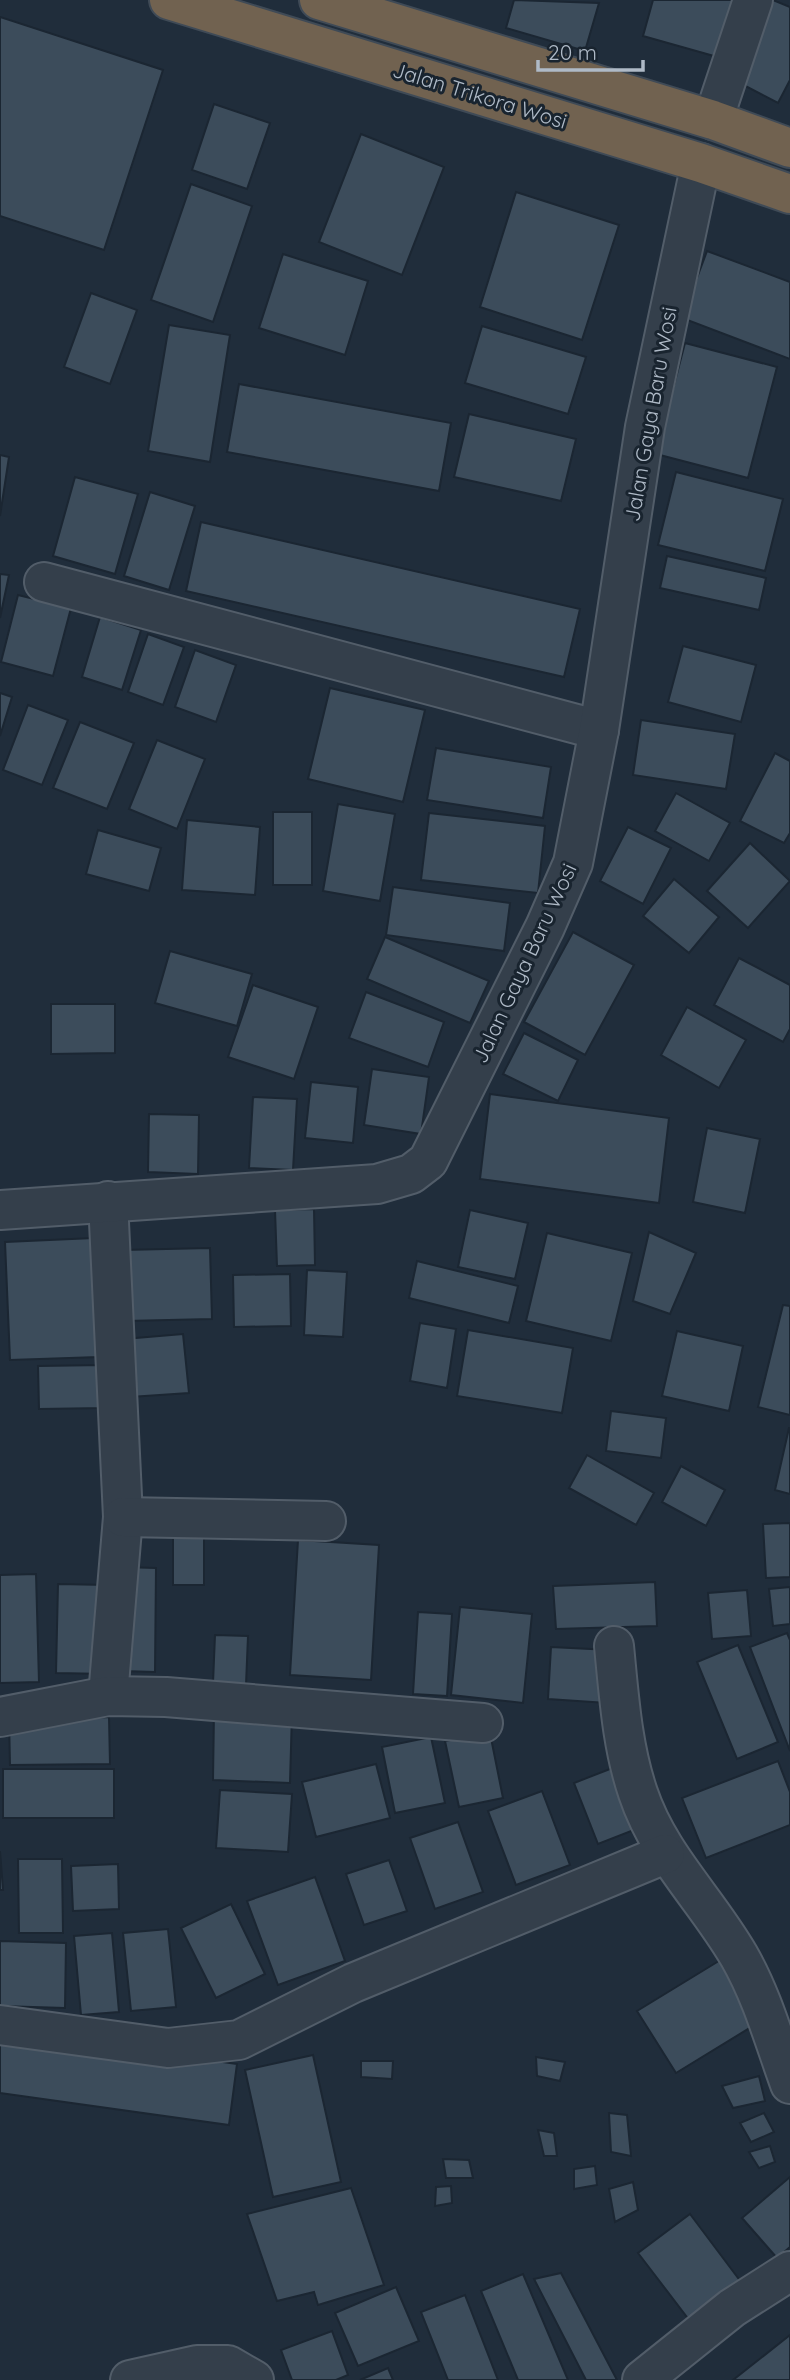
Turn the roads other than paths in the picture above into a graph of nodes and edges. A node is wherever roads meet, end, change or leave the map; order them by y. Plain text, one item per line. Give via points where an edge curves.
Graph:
1 (169, 0) edge
2 (319, 0) edge
3 (753, 0) edge
4 (713, 120) junction
5 (790, 148) edge
6 (701, 163) junction
7 (790, 194) edge
8 (44, 582) dead end
9 (599, 730) junction
10 (108, 1201) junction
11 (0, 1210) edge
12 (123, 1517) junction
13 (326, 1521) dead end
14 (614, 1646) dead end
15 (108, 1696) junction
16 (0, 1717) edge
17 (483, 1723) dead end
18 (665, 1854) junction
19 (0, 2025) edge
20 (790, 2084) edge
21 (790, 2271) edge
22 (130, 2380) edge
23 (254, 2380) edge
24 (642, 2380) edge

1 - 6 highway, Jalan Trikora Wosi
2 - 4 highway, Jalan Trikora Wosi
3 - 4 street
4 - 5 highway, Jalan Trikora Wosi
6 - 7 highway, Jalan Trikora Wosi
6 - 9 street, Jalan Gaya Baru Wosi via 645,427
8 - 9 street
9 - 10 street, Jalan Gaya Baru Wosi via 573,863 564,886 428,1161 411,1174 377,1184
10 - 11 street, Jalan Gaya Baru Wosi
10 - 12 street
12 - 13 street
12 - 15 street
14 - 18 street via 625,1747 638,1794
15 - 16 street
15 - 17 street
18 - 19 street via 353,1983 239,2040 168,2048
18 - 20 street via 740,1958 767,2014
21 - 24 street via 732,2308
22 - 23 street via 197,2365 228,2365

